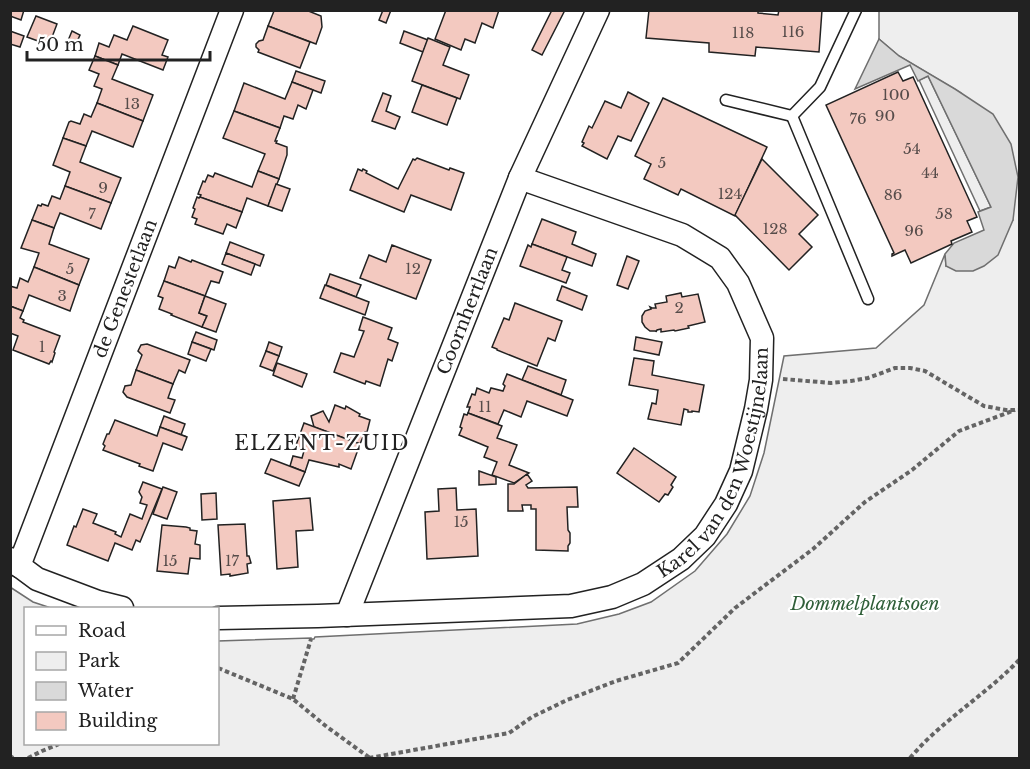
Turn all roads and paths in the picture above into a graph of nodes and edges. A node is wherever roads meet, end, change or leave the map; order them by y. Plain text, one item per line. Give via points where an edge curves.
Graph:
1 (232, 10) edge
2 (598, 10) edge
3 (856, 10) edge
4 (726, 100) dead end
5 (792, 116) junction
6 (520, 178) junction
7 (868, 299) dead end
8 (761, 380) junction
9 (1017, 410) edge
10 (15, 562) edge
11 (115, 607) edge
12 (347, 615) junction
13 (318, 616) junction
14 (219, 618) edge
15 (1020, 659) edge
16 (219, 668) edge
17 (293, 699) junction
18 (56, 745) edge
19 (369, 758) edge
20 (28, 759) edge
21 (910, 759) edge

1 - 10 street, de Genestetlaan
2 - 6 street, Coornhertlaan
3 - 5 lane via 820,87
4 - 5 lane
5 - 7 lane
6 - 8 street, Karel van den Woestijnelaan via 682,235 720,258 738,283 762,338
6 - 12 street, Coornhertlaan
8 - 9 path via 851,381 895,368 910,368 925,371 984,406
8 - 12 street, Karel van den Woestijnelaan via 741,471 726,504 705,536 681,559 643,585 571,606
9 - 19 path via 959,431 735,608 678,663 567,700 509,733
10 - 11 street via 37,579
12 - 13 street, Karel van den Woestijnelaan
13 - 14 street, Karel van den Woestijnelaan
13 - 17 path
15 - 21 path
16 - 17 path
17 - 19 path
18 - 20 path

